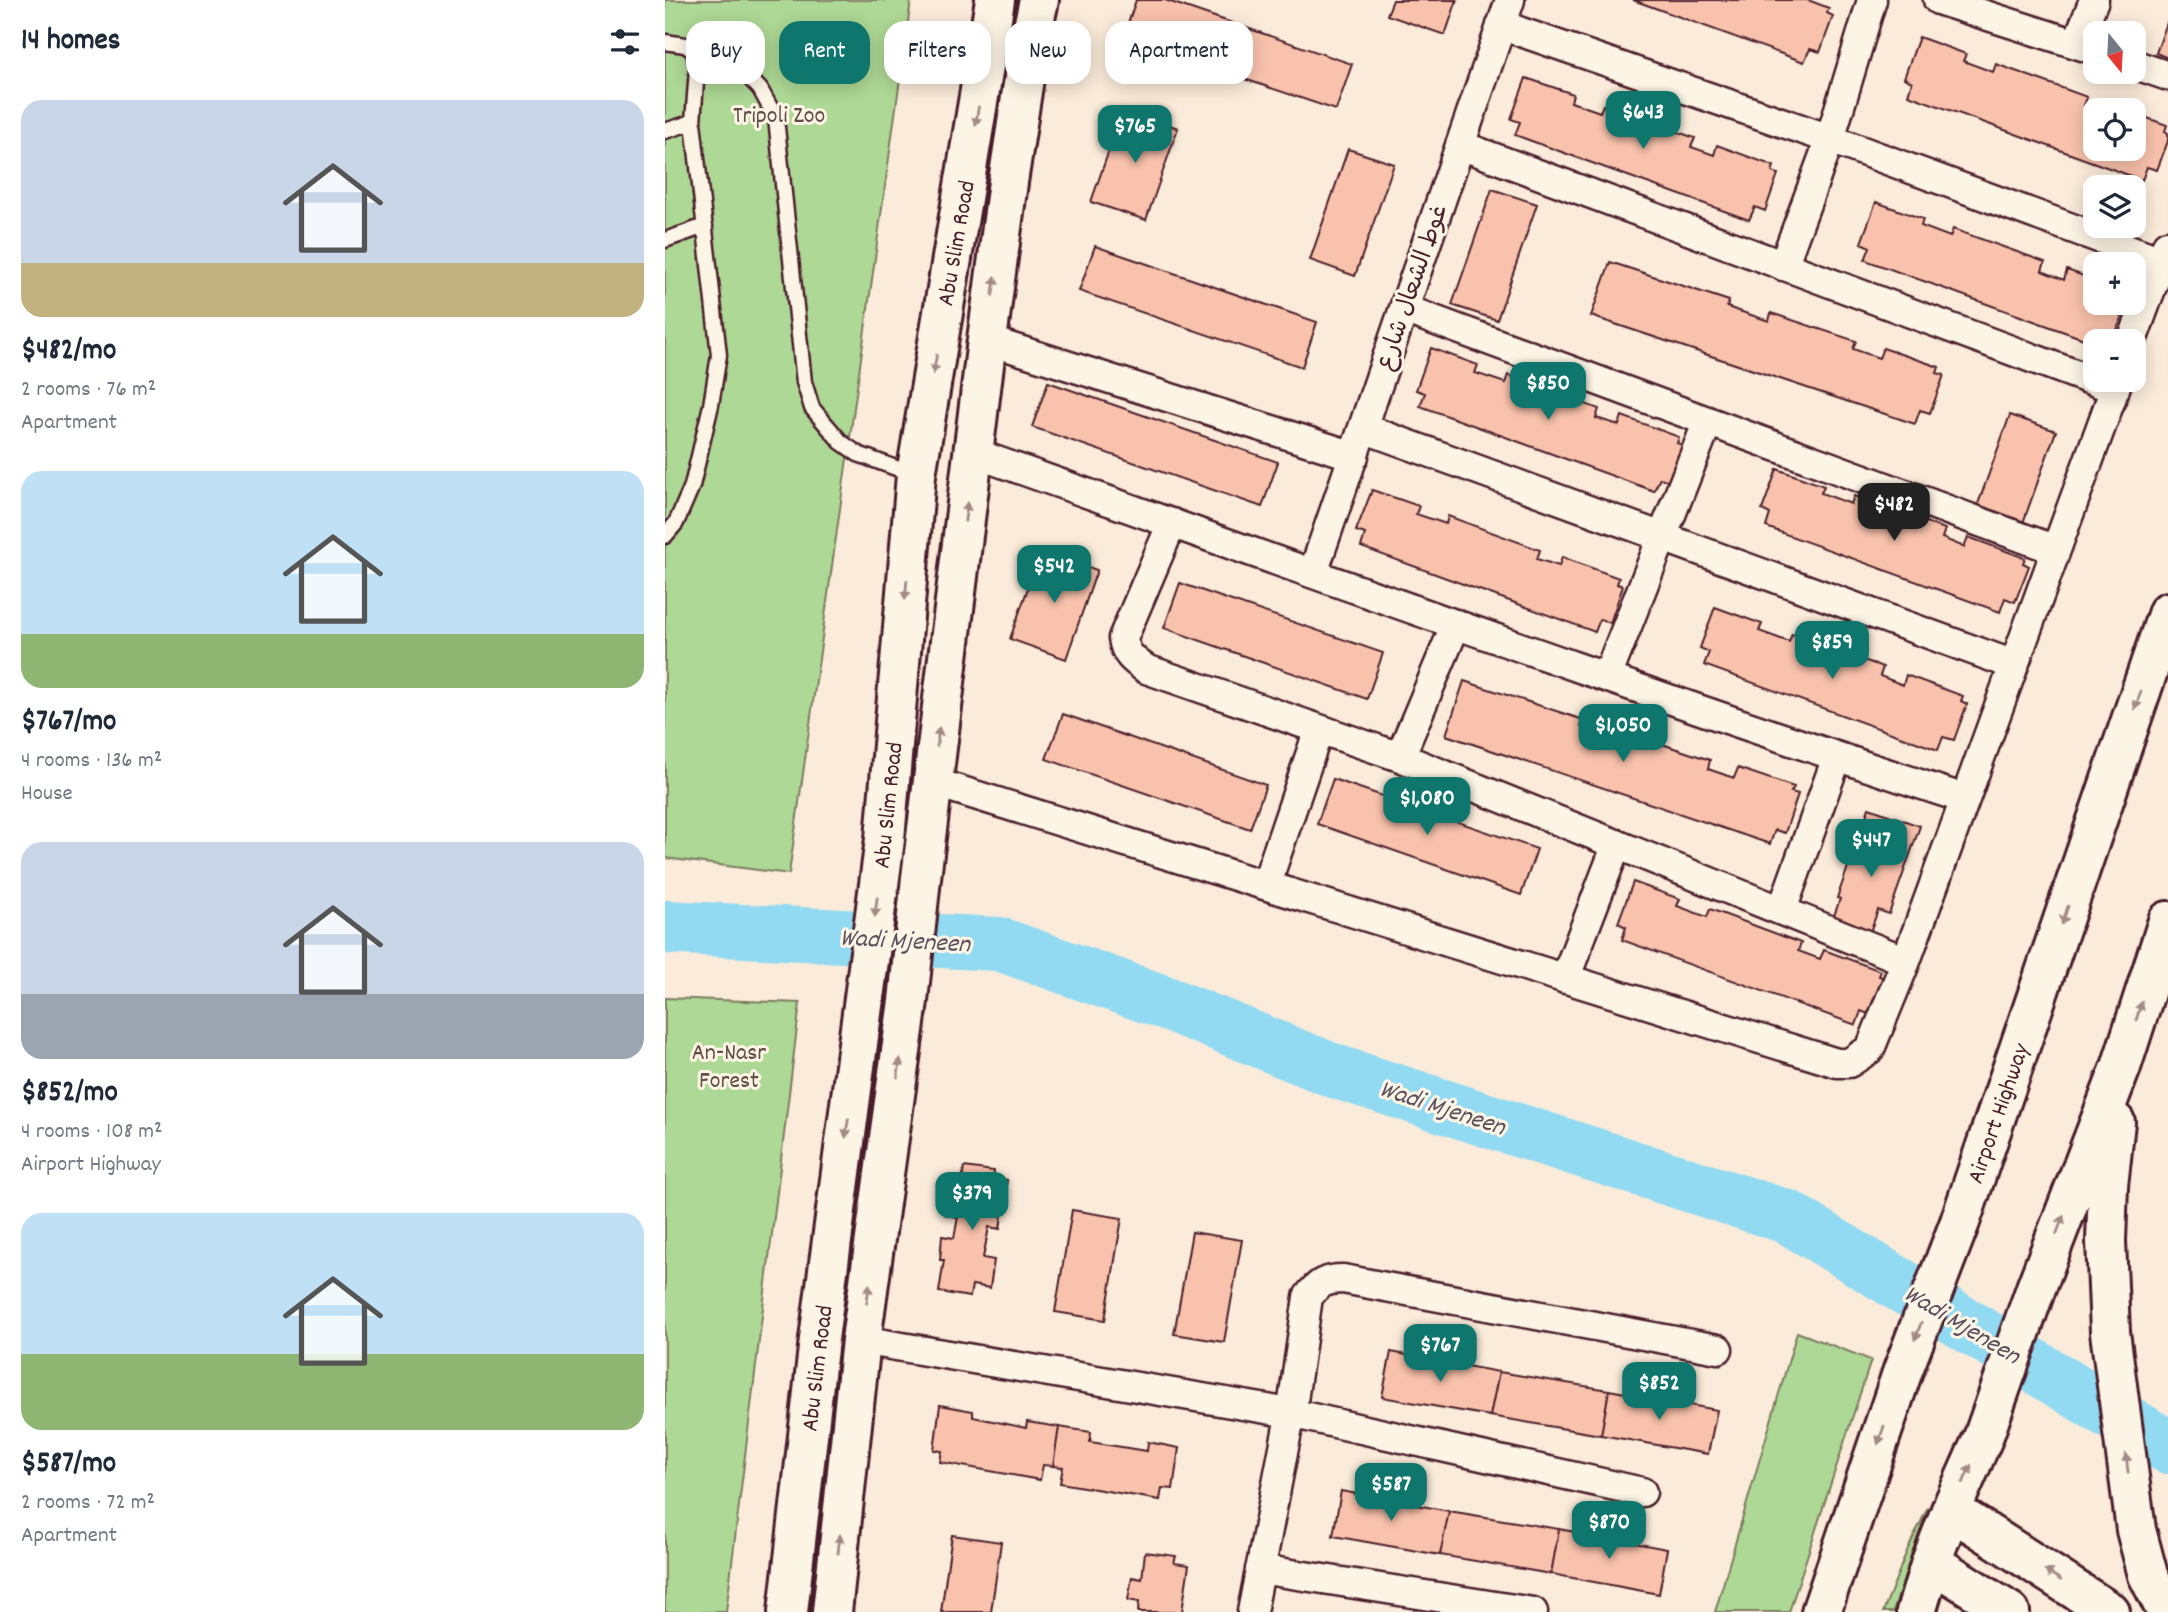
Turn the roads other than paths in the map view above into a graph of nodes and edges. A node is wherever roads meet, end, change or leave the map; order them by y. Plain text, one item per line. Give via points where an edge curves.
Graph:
1 (995, 0) edge
2 (1039, 0) edge
3 (1872, 0) edge
4 (1938, 0) edge
5 (2094, 0) edge
6 (1506, 12) edge
7 (2090, 21) edge
8 (665, 42) edge
9 (686, 46) edge
10 (2083, 46) edge
11 (2146, 68) edge
12 (2168, 76) edge
13 (696, 84) edge
14 (755, 84) edge
15 (694, 122) junction
16 (665, 131) edge
17 (1830, 139) junction
18 (1460, 145) junction
19 (705, 226) junction
20 (665, 240) edge
21 (2165, 252) edge
22 (1783, 265) junction
23 (1404, 309) junction
24 (2136, 329) edge
25 (987, 340) junction
26 (2083, 372) edge
27 (2113, 392) edge
28 (1708, 421) junction
29 (1363, 428) junction
30 (974, 453) junction
31 (1354, 456) junction
32 (916, 475) junction
33 (1172, 523) junction
34 (665, 536) edge
35 (1662, 537) junction
36 (2056, 550) junction
37 (1313, 573) junction
38 (2168, 612) edge
39 (1456, 624) junction
40 (2014, 665) junction
41 (1607, 677) junction
42 (1319, 729) junction
43 (1400, 757) junction
44 (1837, 757) junction
45 (933, 782) junction
46 (1965, 799) junction
47 (1617, 844) junction
48 (1266, 886) junction
49 (1782, 910) junction
50 (2168, 921) edge
51 (1906, 961) junction
52 (1565, 979) junction
53 (2121, 1067) junction
54 (861, 1340) junction
55 (1718, 1349) dead end
56 (1290, 1413) junction
57 (1642, 1492) dead end
58 (1951, 1510) junction
59 (1931, 1562) junction
60 (1260, 1569) junction
61 (788, 1612) edge
62 (832, 1612) edge
63 (1252, 1612) edge
64 (1533, 1612) edge
65 (1821, 1612) edge
66 (1916, 1612) edge
67 (2010, 1612) edge
68 (2111, 1612) edge
69 (2167, 1612) edge

1 -> 32 main road, Abu Slim Road
25 -> 2 main road, Abu Slim Road
3 - 17 street
4 - 10 street
5 - 7 street
6 - 17 street
6 - 18 street, غوط الشعال شارع
8 - 9 lane
11 - 12 street
13 - 15 lane
14 - 32 lane via 776,118 804,382 813,408 841,442 858,454
15 - 16 lane
15 - 19 lane
17 - 21 street
17 - 22 street
18 - 22 street
18 - 23 street, غوط الشعال شارع
19 - 20 lane
19 - 34 lane via 719,355 692,485 676,523
21 - 24 street
22 - 26 street
23 - 28 street
23 - 29 street, غوط الشعال شارع
25 - 30 main road, Abu Slim Road
25 - 31 street
27 - 36 street
28 - 35 street
28 - 36 street
29 - 31 street, غوط الشعال شارع
29 - 35 street
30 - 33 street
45 -> 30 main road, Abu Slim Road
31 - 37 street, غوط الشعال شارع
32 -> 61 main road, Abu Slim Road via 885,839
33 - 37 street
33 - 42 street via 1123,638 1124,648 1146,668
35 - 40 street
35 - 41 street
36 - 40 street
37 - 39 street
38 -> 65 main road, Airport Highway
39 - 41 street
39 - 43 street
40 - 46 street
41 - 44 street
42 - 43 street
42 - 48 street
43 - 47 street
44 - 46 street
44 - 49 street
45 - 48 street
54 -> 45 main road, Abu Slim Road
46 - 51 street
47 - 49 street
47 - 52 street
48 - 52 street
49 - 51 street
53 -> 50 main road
51 - 52 street via 1870,1049 1849,1063
58 -> 53 main road via 1983,1438
69 -> 53 main road via 2148,1575 2136,1530 2110,1332 2108,1186
54 - 56 street
62 -> 54 main road, Abu Slim Road
55 - 56 street via 1329,1279 1316,1285 1308,1297
56 - 57 street
56 - 60 street
58 - 59 main road
68 -> 58 main road
59 - 66 main road
59 - 67 main road
60 - 63 street
60 - 64 street

